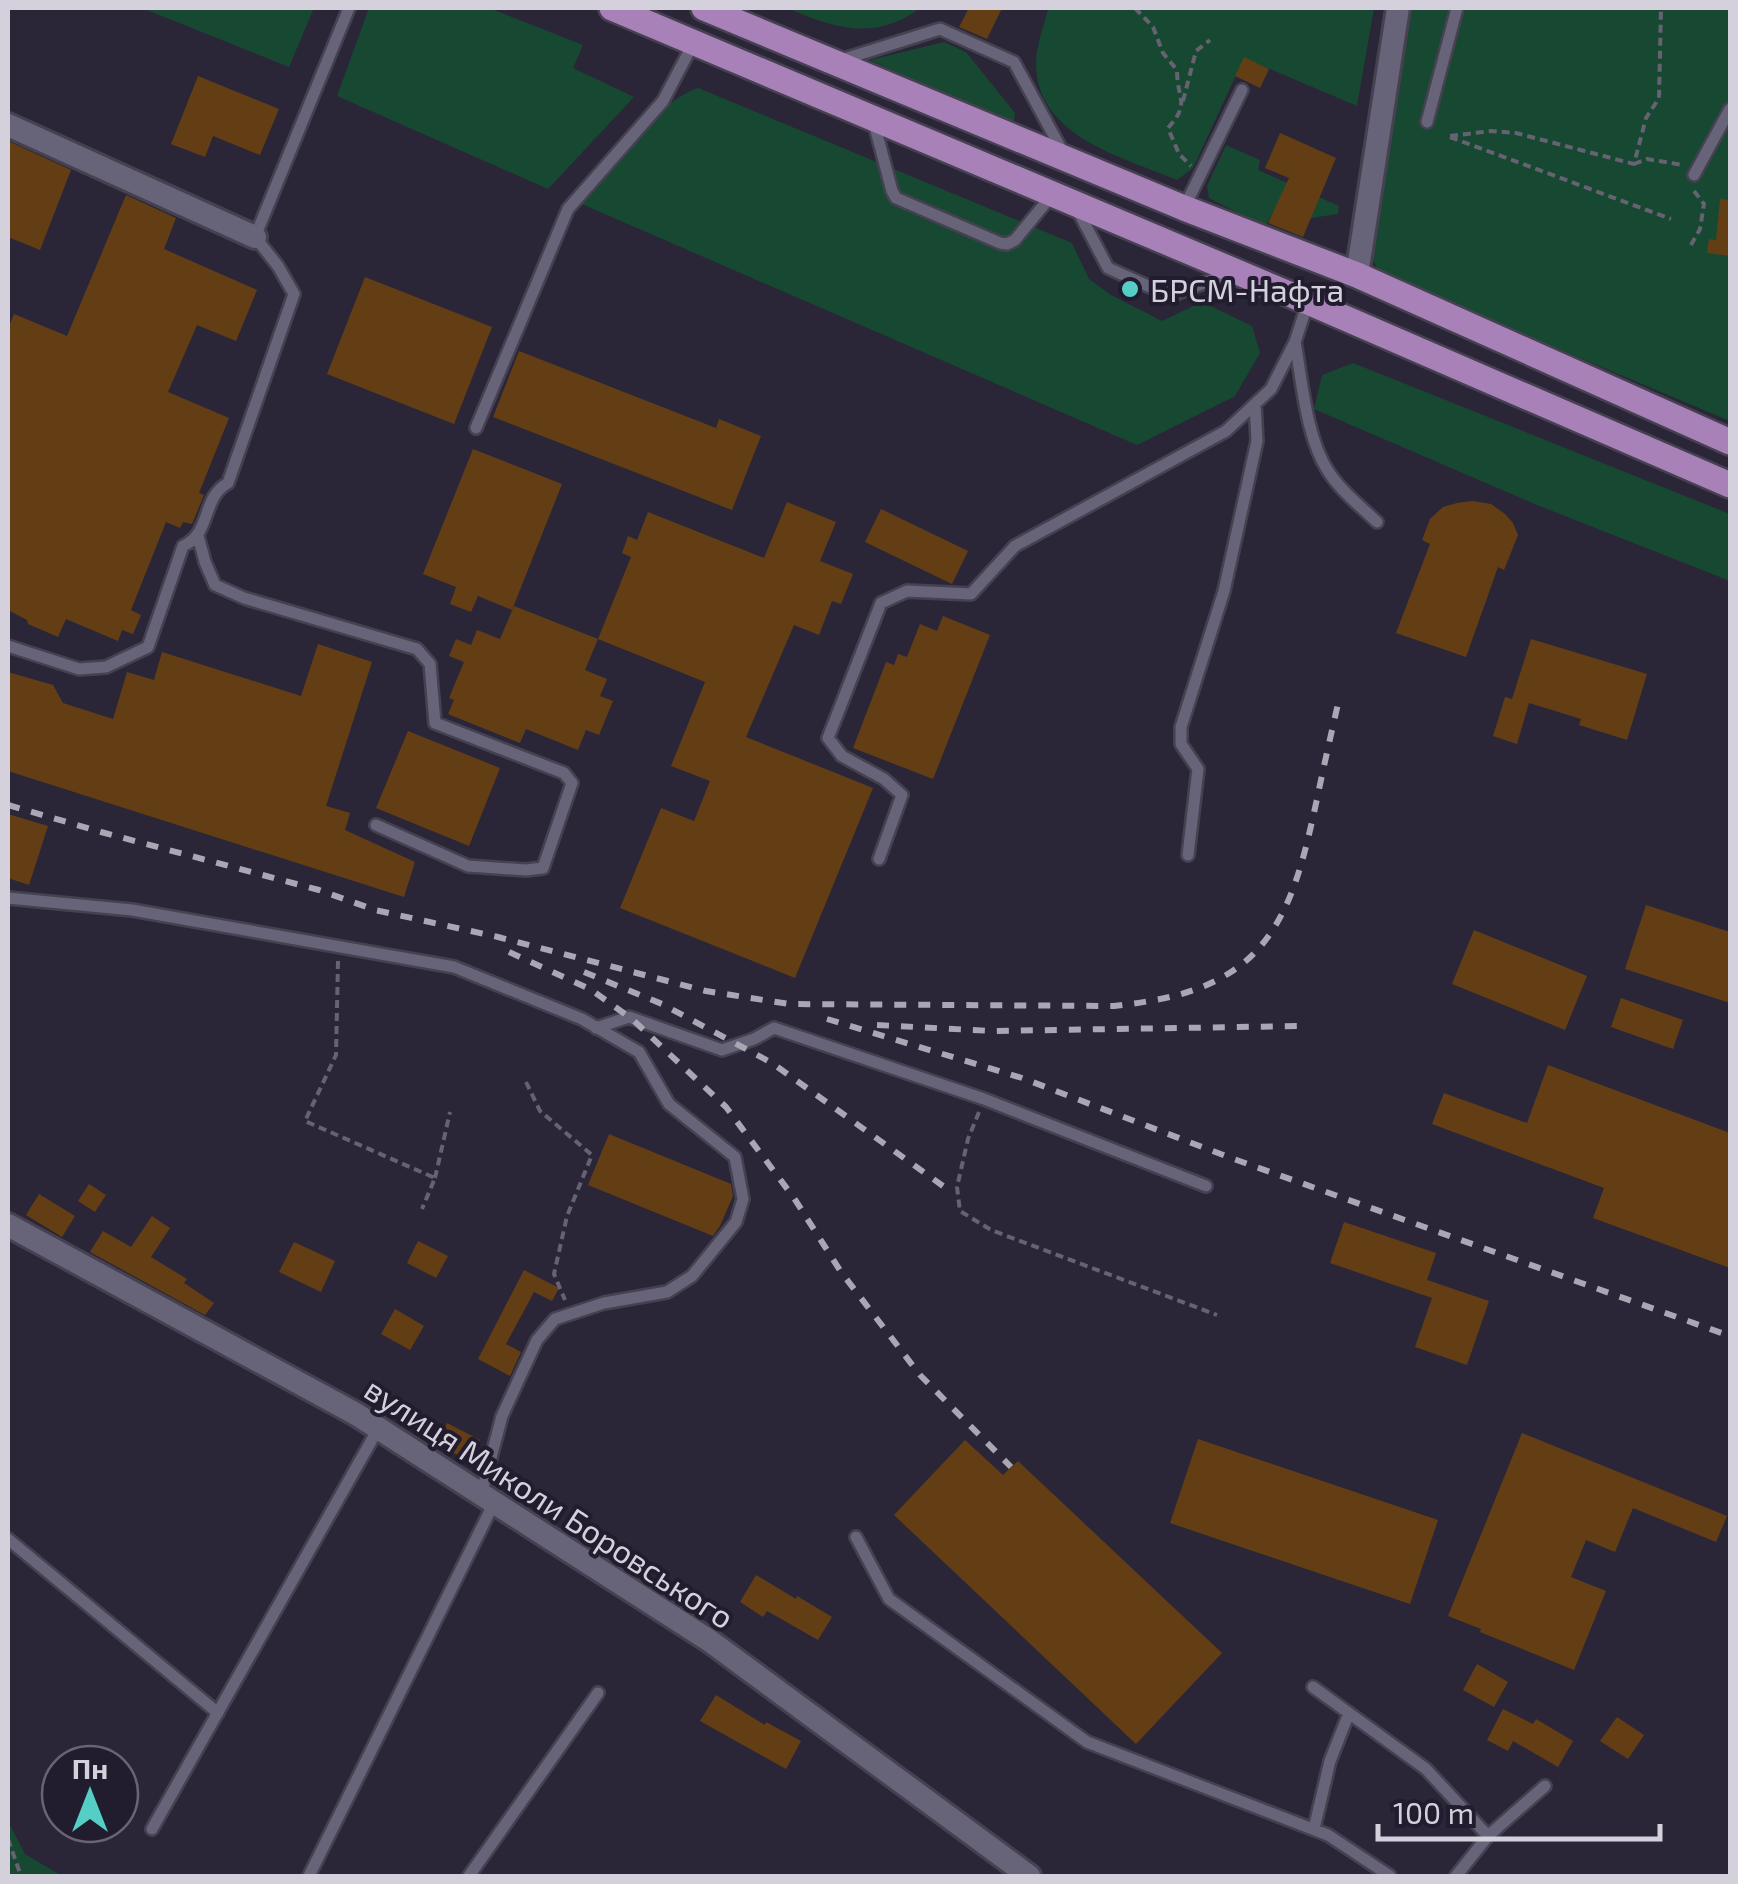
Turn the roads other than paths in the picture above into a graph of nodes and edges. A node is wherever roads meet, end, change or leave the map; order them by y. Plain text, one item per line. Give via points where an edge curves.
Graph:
1 (349, 8) edge
2 (612, 8) edge
3 (704, 8) edge
4 (1398, 8) edge
5 (1458, 8) edge
6 (694, 42) junction
7 (834, 62) junction
8 (1242, 90) dead end
9 (1730, 108) edge
10 (873, 119) junction
11 (1427, 122) dead end
12 (8, 125) edge
13 (1067, 159) junction
14 (1696, 172) road end
15 (1064, 200) junction
16 (1184, 208) junction
17 (255, 237) junction
18 (1234, 271) junction
19 (1357, 275) junction
20 (1308, 302) junction
21 (1294, 342) junction
22 (1255, 404) junction
23 (476, 428) dead end
24 (1730, 442) edge
25 (1730, 485) edge
26 (1377, 522) dead end
27 (198, 536) junction
28 (8, 646) edge
29 (376, 825) dead end
30 (1188, 855) dead end
31 (879, 859) dead end
32 (8, 898) edge
33 (596, 1028) junction
34 (1206, 1186) dead end
35 (8, 1226) edge
36 (378, 1429) junction
37 (487, 1499) junction
38 (856, 1537) dead end
39 (8, 1538) edge
40 (1313, 1687) dead end
41 (598, 1694) dead end
42 (218, 1713) junction
43 (1349, 1713) junction
44 (1544, 1786) dead end
45 (152, 1829) dead end
46 (1314, 1829) junction
47 (1488, 1836) junction
48 (472, 1872) edge
49 (309, 1876) edge
50 (489, 1876) edge
51 (1029, 1876) edge
52 (1390, 1876) edge
53 (1456, 1876) edge

1 - 17 lane
2 - 6 main road
3 - 7 main road
4 - 19 street
5 - 11 lane
6 - 10 main road
6 - 23 lane via 663,101 568,208
7 - 13 main road
7 - 13 lane via 940,29 1014,62
8 - 16 lane
9 - 14 lane
10 - 15 main road
10 - 15 lane via 892,191 904,204 1007,244
12 - 17 street
13 - 16 main road
15 - 18 main road
15 - 18 lane via 1108,268 1170,296
16 - 19 main road
17 - 27 lane via 294,294 228,483 216,490
18 - 20 main road
19 - 24 main road
20 - 21 lane
20 - 25 main road
21 - 22 lane via 1271,388
21 - 26 lane via 1326,470
22 - 30 lane via 1257,442 1224,590 1181,727 1181,744 1198,770
22 - 31 lane via 1226,432 1014,546 971,594 907,591 881,602 828,738 842,756 902,794
27 - 28 lane via 183,546 148,647 106,667 79,670
27 - 29 lane via 216,585 416,649 430,664 435,723 564,774 572,783 543,868 468,866
32 - 33 lane via 132,910 454,967
33 - 34 lane via 629,1017 722,1050 774,1028 984,1099
33 - 37 lane via 639,1052 668,1104 735,1157 744,1199 736,1222 692,1276 668,1292 555,1319 537,1340 502,1416
35 - 36 street, вулиця Миколи Боровського
36 - 37 street, вулиця Миколи Боровського
36 - 42 lane
37 - 49 lane
37 - 51 street, вулиця Миколи Боровського via 710,1641
38 - 46 lane via 889,1598 1088,1742
39 - 42 lane
40 - 43 lane
41 - 48 lane
42 - 45 lane
43 - 46 lane
43 - 47 lane via 1426,1769
44 - 47 lane
46 - 52 lane
47 - 53 lane
48 - 50 lane

